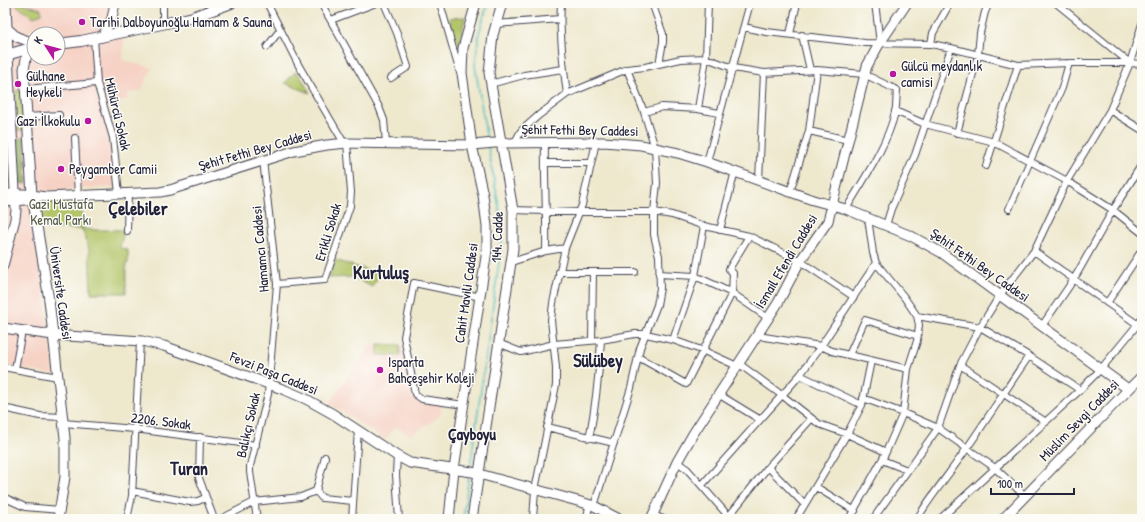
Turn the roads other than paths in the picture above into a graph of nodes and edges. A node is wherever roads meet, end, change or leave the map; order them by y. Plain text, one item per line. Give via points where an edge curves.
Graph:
1 (6, 3) edge
2 (115, 3) edge
3 (163, 3) edge
4 (267, 3) edge
5 (321, 3) edge
6 (376, 3) edge
7 (384, 3) edge
8 (440, 3) edge
9 (476, 3) edge
10 (502, 3) edge
11 (561, 3) edge
12 (652, 3) edge
13 (708, 3) edge
14 (750, 3) edge
15 (797, 3) edge
16 (875, 3) edge
17 (907, 3) edge
18 (950, 3) edge
19 (989, 3) edge
20 (1056, 3) edge
21 (226, 4) edge
22 (1063, 5) edge
23 (560, 19) junction
24 (331, 20) junction
25 (163, 24) junction
26 (495, 24) junction
27 (1142, 24) edge
28 (744, 27) junction
29 (8, 29) junction
30 (280, 30) junction
31 (790, 34) junction
32 (802, 35) junction
33 (98, 38) junction
34 (26, 42) edge
35 (66, 43) edge
36 (880, 43) junction
37 (931, 44) junction
38 (267, 47) dead end
39 (26, 48) edge
40 (951, 48) junction
41 (26, 54) edge
42 (5, 55) edge
43 (978, 55) junction
44 (706, 58) junction
45 (1069, 62) junction
46 (1130, 63) junction
47 (659, 64) junction
48 (1142, 64) edge
49 (1018, 65) junction
50 (563, 68) junction
51 (733, 68) junction
52 (627, 69) junction
53 (810, 70) junction
54 (817, 70) junction
55 (3, 72) edge
56 (764, 73) junction
57 (864, 74) junction
58 (391, 78) dead end
59 (9, 82) junction
60 (463, 83) junction
61 (97, 84) junction
62 (490, 84) junction
63 (25, 89) junction
64 (567, 94) junction
65 (698, 109) junction
66 (1110, 110) junction
67 (895, 111) junction
68 (644, 112) junction
69 (719, 113) junction
70 (59, 115) dead end
71 (27, 117) junction
72 (925, 124) junction
73 (1142, 130) edge
74 (809, 131) junction
75 (957, 133) junction
76 (75, 138) dead end
77 (848, 140) junction
78 (498, 142) junction
79 (515, 142) junction
80 (545, 142) junction
81 (596, 142) junction
82 (994, 142) junction
83 (345, 143) junction
84 (386, 143) junction
85 (475, 145) junction
86 (655, 148) junction
87 (263, 160) junction
88 (1029, 161) junction
89 (707, 162) junction
90 (545, 163) junction
91 (591, 163) junction
92 (1142, 164) edge
93 (986, 166) dead end
94 (734, 171) junction
95 (759, 180) junction
96 (1067, 181) junction
97 (790, 192) junction
98 (3, 194) edge
99 (123, 194) junction
100 (78, 196) junction
101 (16, 197) junction
102 (32, 197) junction
103 (3, 202) edge
104 (832, 206) junction
105 (1008, 208) dead end
106 (846, 209) junction
107 (513, 210) junction
108 (1113, 210) junction
109 (547, 212) junction
110 (578, 212) junction
111 (654, 212) junction
112 (868, 218) junction
113 (886, 225) junction
114 (704, 226) junction
115 (720, 230) junction
116 (127, 231) dead end
117 (1142, 233) edge
118 (749, 236) junction
119 (565, 248) junction
120 (546, 250) junction
121 (1142, 250) edge
122 (1034, 251) junction
123 (800, 261) junction
124 (511, 262) junction
125 (876, 264) junction
126 (3, 266) edge
127 (559, 272) junction
128 (593, 272) junction
129 (635, 272) dead end
130 (659, 274) junction
131 (695, 276) junction
132 (1074, 279) junction
133 (277, 284) junction
134 (732, 293) junction
135 (1000, 295) junction
136 (481, 297) junction
137 (854, 297) junction
138 (1106, 303) junction
139 (917, 316) junction
140 (768, 318) junction
141 (1142, 319) edge
142 (1137, 324) junction
143 (1042, 326) junction
144 (980, 327) junction
145 (3, 328) edge
146 (22, 331) junction
147 (646, 334) junction
148 (758, 334) junction
149 (54, 335) junction
150 (918, 336) junction
151 (592, 340) junction
152 (601, 340) junction
153 (673, 340) junction
154 (140, 341) junction
155 (498, 343) junction
156 (554, 344) junction
157 (821, 346) junction
158 (704, 351) junction
159 (849, 355) junction
160 (1029, 356) junction
161 (638, 357) junction
162 (871, 360) junction
163 (737, 365) junction
164 (960, 365) junction
165 (3, 367) edge
166 (15, 369) junction
167 (908, 369) junction
168 (1101, 369) junction
169 (800, 375) junction
170 (1142, 376) edge
171 (58, 377) junction
172 (269, 384) junction
173 (1128, 389) junction
174 (1080, 390) junction
175 (1003, 393) junction
176 (718, 394) junction
177 (783, 396) junction
178 (863, 398) junction
179 (464, 405) junction
180 (862, 405) junction
181 (3, 408) edge
182 (903, 413) junction
183 (759, 419) junction
184 (811, 419) junction
185 (63, 420) junction
186 (1046, 422) junction
187 (547, 427) junction
188 (938, 428) junction
189 (135, 429) junction
190 (358, 430) junction
191 (847, 434) junction
192 (200, 438) junction
193 (589, 438) junction
194 (614, 443) junction
195 (256, 445) junction
196 (967, 448) junction
197 (886, 452) junction
198 (397, 456) junction
199 (325, 457) dead end
200 (882, 460) junction
201 (677, 462) junction
202 (768, 467) junction
203 (995, 468) junction
204 (457, 469) junction
205 (906, 470) junction
206 (475, 473) junction
207 (702, 485) junction
208 (816, 487) junction
209 (535, 490) junction
210 (132, 491) junction
211 (316, 491) junction
212 (1025, 496) junction
213 (3, 498) edge
214 (206, 498) junction
215 (353, 501) junction
216 (254, 502) junction
217 (804, 504) junction
218 (592, 506) junction
219 (855, 511) junction
220 (59, 515) edge
221 (652, 517) edge
222 (728, 518) edge
223 (127, 519) edge
224 (214, 519) edge
225 (221, 519) edge
226 (257, 519) edge
227 (352, 519) edge
228 (399, 519) edge
229 (449, 519) edge
230 (472, 519) edge
231 (534, 519) edge
232 (587, 519) edge
233 (619, 519) edge
234 (663, 519) edge
235 (796, 519) edge
236 (849, 519) edge
237 (873, 519) edge
238 (917, 519) edge
239 (940, 519) edge
240 (1003, 519) edge

1 - 29 street
2 - 33 street via 112,18
3 - 25 street
4 - 30 street
5 - 24 street
6 - 24 street
7 - 58 street via 408,67
8 - 60 street, Cahit Mavili Caddesi
9 - 60 street via 463,48
10 - 26 street, 144. Cadde
11 - 23 street
12 - 47 street via 663,34
13 - 44 street
14 - 28 street
15 - 31 street
16 - 36 street
17 - 36 street, İsmail Efendi Caddesi
18 - 37 street via 933,33
19 - 43 street via 980,33
20 - 22 street
21 - 25 main road via 186,19
22 - 46 street
23 - 26 street
23 - 50 street
24 - 84 street via 379,107 384,120
25 - 33 main road
26 - 62 street, 144. Cadde via 490,54
27 - 46 street
28 - 31 street
28 - 51 street
29 - 34 street
29 - 42 street
30 - 38 street
30 - 83 street
31 - 32 street
32 - 36 street
32 - 53 street
33 - 35 main road
33 - 61 street, Mühürcü Sokak
36 - 37 street
36 - 57 street, İsmail Efendi Caddesi
37 - 40 street
39 - 42 main road
40 - 43 street
40 - 72 street
41 - 63 street, Üniversite Caddesi
42 - 59 street
43 - 49 street
43 - 75 street
44 - 47 street via 681,59
44 - 51 street
44 - 65 street
45 - 46 street
45 - 49 street
45 - 88 street via 1062,88
46 - 48 street
46 - 66 street
47 - 52 street
49 - 82 street
50 - 62 street
50 - 64 street
51 - 56 street
51 - 69 street
52 - 64 street
52 - 68 street
53 - 54 street
53 - 56 street
54 - 57 street
54 - 74 street
55 - 59 street
56 - 95 street
57 - 67 street via 897,90
57 - 77 street, İsmail Efendi Caddesi
59 - 101 street
60 - 85 street, Cahit Mavili Caddesi
61 - 63 street
61 - 99 street, Mühürcü Sokak via 113,138
62 - 78 street, 144. Cadde
63 - 71 street, Üniversite Caddesi
64 - 79 street via 539,115 522,131
65 - 68 street via 662,107
65 - 69 street
66 - 73 street
66 - 96 street
67 - 72 street
67 - 106 street via 891,128 881,149
68 - 86 street
69 - 89 street
70 - 71 street
71 - 102 street, Üniversite Caddesi
72 - 75 street
72 - 113 street
74 - 77 street
74 - 97 street
75 - 82 street
76 - 100 street
77 - 104 street, İsmail Efendi Caddesi
78 - 79 street, Şehit Fethi Bey Caddesi
78 - 85 street, Şehit Fethi Bey Caddesi
78 - 107 street, 144. Cadde
79 - 80 street, Şehit Fethi Bey Caddesi
80 - 81 street, Şehit Fethi Bey Caddesi
80 - 90 street
81 - 86 street, Şehit Fethi Bey Caddesi
81 - 91 street
82 - 88 street
82 - 93 street
83 - 84 street, Şehit Fethi Bey Caddesi
83 - 87 street, Şehit Fethi Bey Caddesi via 309,148
83 - 133 street, Erikli Sokak via 351,192 350,206 326,280
84 - 85 street, Şehit Fethi Bey Caddesi
85 - 136 street, Cahit Mavili Caddesi via 487,226 487,250
86 - 89 street, Şehit Fethi Bey Caddesi
86 - 111 street via 657,183
87 - 99 street, Şehit Fethi Bey Caddesi via 170,190
87 - 133 street, Hamamcı Caddesi
88 - 96 street
88 - 105 street
89 - 94 street, Şehit Fethi Bey Caddesi
90 - 91 street
90 - 109 street
91 - 110 street via 582,205
92 - 108 street
94 - 95 street, Şehit Fethi Bey Caddesi
94 - 115 street
95 - 97 street, Şehit Fethi Bey Caddesi
96 - 108 street
96 - 122 street
97 - 104 street, Şehit Fethi Bey Caddesi
98 - 101 street
99 - 100 street, Şehit Fethi Bey Caddesi
99 - 116 street, Mühürcü Sokak
100 - 102 street, Şehit Fethi Bey Caddesi
101 - 102 street, Şehit Fethi Bey Caddesi
101 - 103 street
101 - 126 street via 15,219
102 - 149 street, Üniversite Caddesi
104 - 106 street, Şehit Fethi Bey Caddesi
104 - 123 street, İsmail Efendi Caddesi via 826,225
106 - 112 street, Şehit Fethi Bey Caddesi
107 - 109 street
107 - 124 street, 144. Cadde
108 - 117 street
108 - 132 street
109 - 110 street
109 - 120 street
110 - 111 street
110 - 119 street
111 - 114 street
111 - 130 street
112 - 113 street, Şehit Fethi Bey Caddesi
112 - 125 street
113 - 135 street, Şehit Fethi Bey Caddesi via 932,246
114 - 115 street
114 - 131 street
115 - 118 street
118 - 123 street
118 - 134 street via 729,269 733,273
119 - 120 street
119 - 127 street
120 - 124 street
121 - 138 street
122 - 132 street
122 - 135 street
123 - 137 street
123 - 140 street, İsmail Efendi Caddesi
124 - 155 street, 144. Cadde
125 - 137 street
125 - 139 street
127 - 128 street
127 - 156 street via 551,320
128 - 129 street
128 - 151 street
130 - 131 street
130 - 147 street via 657,305
131 - 134 street
131 - 153 street
132 - 138 street
132 - 143 street
133 - 172 street, Hamamcı Caddesi
134 - 140 street
134 - 158 street
135 - 143 street, Şehit Fethi Bey Caddesi
135 - 144 street
136 - 179 street, Cahit Mavili Caddesi
136 - 179 street via 414,283 404,337 414,392 422,399
137 - 157 street
138 - 142 street
139 - 144 street
139 - 150 street
140 - 148 street, İsmail Efendi Caddesi
141 - 142 street
142 - 168 street
143 - 168 street, Şehit Fethi Bey Caddesi
144 - 160 street
144 - 164 street
145 - 146 street, Fevzi Paşa Caddesi
146 - 149 street, Fevzi Paşa Caddesi
146 - 166 street
147 - 152 street
147 - 153 street
147 - 161 street
148 - 157 street
148 - 163 street, İsmail Efendi Caddesi
149 - 154 street, Fevzi Paşa Caddesi
149 - 171 street, Üniversite Caddesi
150 - 159 street via 865,320
150 - 167 street
151 - 152 street
151 - 156 street
152 - 193 street
153 - 158 street
154 - 172 street, Fevzi Paşa Caddesi via 164,346
154 - 189 street
155 - 156 street via 521,352
155 - 206 street, 144. Cadde
156 - 187 street via 556,385
157 - 159 street
157 - 169 street
158 - 161 street via 686,384
158 - 163 street
159 - 162 street
160 - 174 street
160 - 175 street
161 - 194 street
162 - 167 street
162 - 178 street
163 - 176 street, İsmail Efendi Caddesi
163 - 177 street
164 - 175 street
164 - 188 street
165 - 166 street
166 - 171 street
167 - 182 street
168 - 173 street, Şehit Fethi Bey Caddesi
168 - 174 street
169 - 177 street
169 - 180 street
170 - 173 street, Müslim Sevgi Caddesi
171 - 185 street, Üniversite Caddesi
172 - 190 street, Fevzi Paşa Caddesi via 320,406
172 - 195 street, Balıkçı Sokak
173 - 212 street, Müslim Sevgi Caddesi
174 - 186 street
175 - 186 street
175 - 196 street
176 - 183 street
176 - 201 street, İsmail Efendi Caddesi
177 - 183 street
177 - 184 street
178 - 180 street
178 - 182 street
179 - 204 street, Cahit Mavili Caddesi
180 - 191 street
181 - 185 street, 2206. Sokak
182 - 188 street
182 - 197 street
183 - 207 street
184 - 191 street
184 - 202 street
185 - 189 street, 2206. Sokak
185 - 220 street, Üniversite Caddesi via 66,467
186 - 203 street
187 - 193 street
187 - 209 street
188 - 196 street
188 - 205 street
189 - 192 street, 2206. Sokak
189 - 210 street
190 - 198 street, Fevzi Paşa Caddesi
190 - 215 street
191 - 197 street
191 - 208 street
192 - 195 street, 2206. Sokak
192 - 214 street via 199,478
193 - 194 street
194 - 218 street
195 - 216 street, Balıkçı Sokak via 250,472
196 - 203 street
196 - 238 street
197 - 200 street
198 - 204 street, Fevzi Paşa Caddesi via 416,464
198 - 228 street
199 - 211 street
200 - 205 street
200 - 219 street
201 - 207 street
201 - 221 street, İsmail Efendi Caddesi
202 - 217 street
202 - 222 street
203 - 212 street
203 - 239 street
204 - 206 street, Fevzi Paşa Caddesi
204 - 229 street, Cahit Mavili Caddesi
205 - 237 street
206 - 209 street, Fevzi Paşa Caddesi
206 - 230 street, 144. Cadde
207 - 222 street
208 - 217 street
208 - 219 street
209 - 218 street, Fevzi Paşa Caddesi
209 - 231 street
210 - 214 street via 190,502
210 - 223 street
211 - 215 street via 322,498
211 - 216 street via 301,497
212 - 240 street, Müslim Sevgi Caddesi
213 - 220 street via 25,507
214 - 224 street
215 - 227 street
216 - 225 street
216 - 226 street, Balıkçı Sokak
217 - 235 street
218 - 232 street
218 - 233 street, Fevzi Paşa Caddesi
219 - 236 street
221 - 234 street

